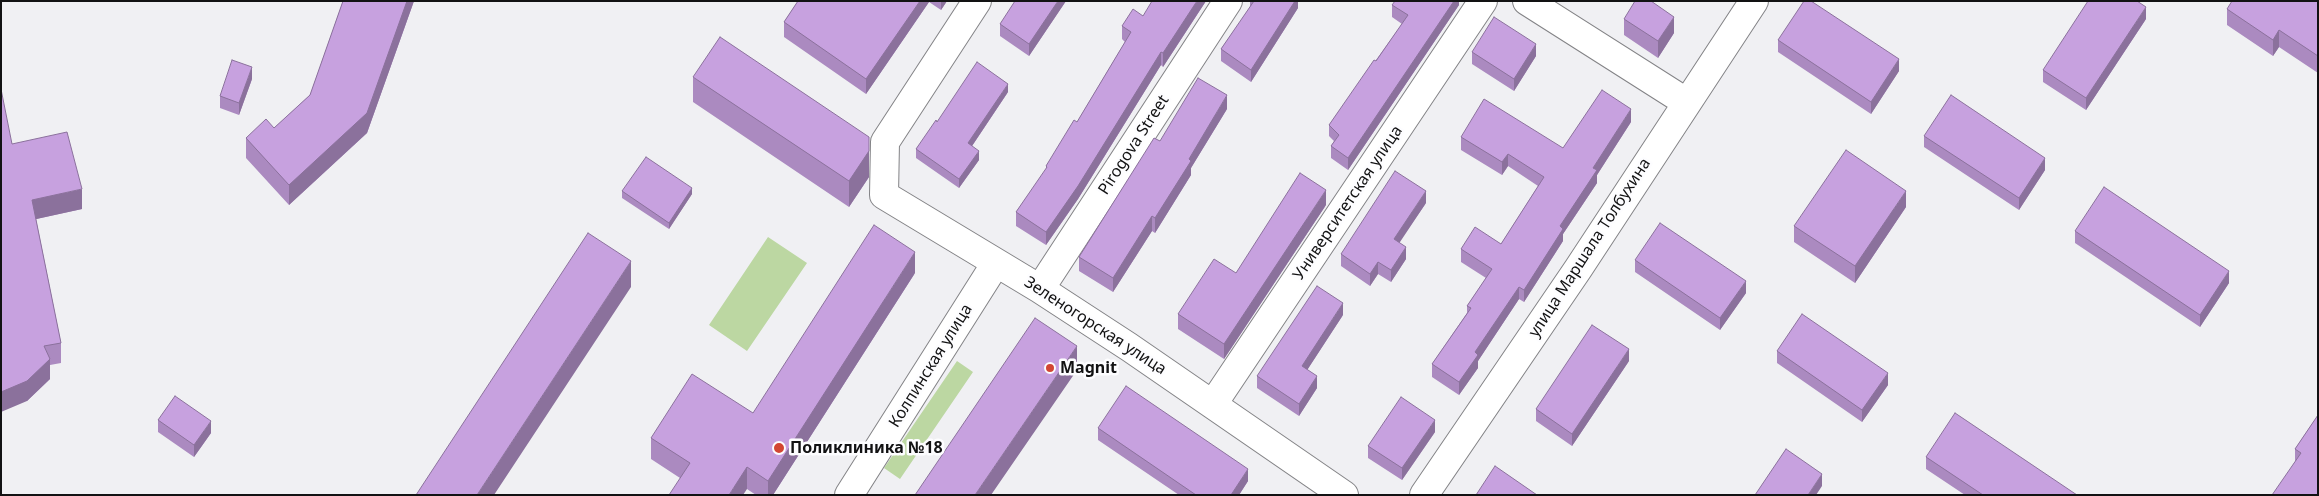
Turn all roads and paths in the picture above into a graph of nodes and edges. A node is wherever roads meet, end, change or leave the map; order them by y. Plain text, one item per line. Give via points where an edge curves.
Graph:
1 (977, 1) edge
2 (1228, 1) edge
3 (1483, 1) edge
4 (1527, 1) edge
5 (1754, 1) edge
6 (1686, 102) junction
7 (996, 263) junction
8 (1040, 289) junction
9 (1213, 404) junction
10 (849, 495) edge
11 (1344, 495) edge
12 (1424, 495) edge

1 - 7 street, Зеленогорская улица via 885,142 884,195
2 - 8 street, Pirogova Street
3 - 9 street, Университетская улица
4 - 6 street
5 - 6 street, улица Маршала Толбухина
6 - 12 street, улица Маршала Толбухина via 1578,269
7 - 8 street, Зеленогорская улица
7 - 10 street, Колпинская улица
8 - 9 street, Зеленогорская улица
9 - 11 street, Зеленогорская улица

